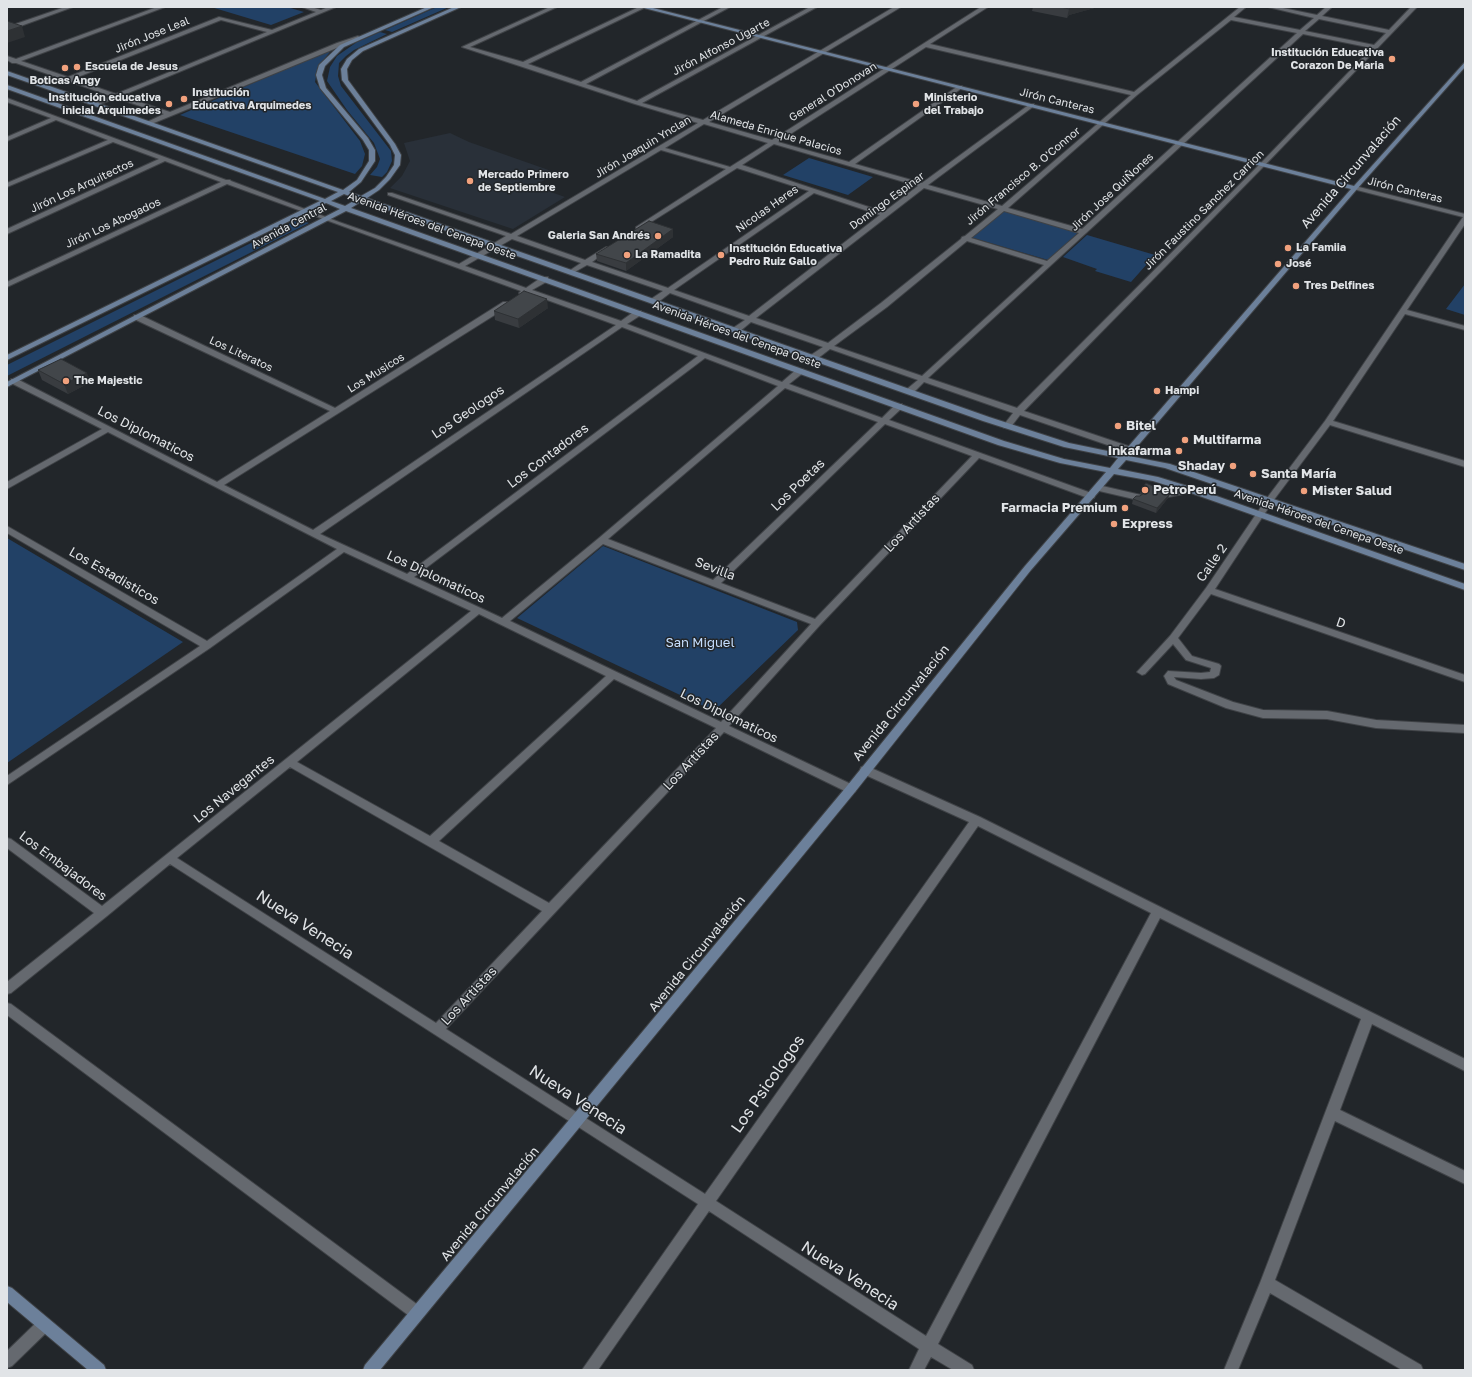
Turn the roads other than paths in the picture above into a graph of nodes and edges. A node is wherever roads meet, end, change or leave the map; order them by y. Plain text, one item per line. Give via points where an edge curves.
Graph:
1 (70, 7) edge
2 (162, 7) edge
3 (305, 7) edge
4 (333, 7) edge
5 (431, 7) edge
6 (458, 7) edge
7 (554, 7) edge
8 (643, 7) edge
9 (727, 7) edge
10 (814, 7) edge
11 (898, 7) edge
12 (985, 7) edge
13 (1243, 7) edge
14 (1271, 7) edge
15 (1329, 7) edge
16 (1414, 7) edge
17 (322, 12) junction
18 (1318, 17) junction
19 (1230, 18) junction
20 (700, 22) junction
21 (7, 29) edge
22 (273, 32) junction
23 (1390, 32) junction
24 (1301, 33) junction
25 (761, 37) junction
26 (358, 38) junction
27 (925, 45) junction
28 (1375, 47) junction
29 (822, 53) junction
30 (7, 58) edge
31 (15, 61) junction
32 (7, 64) edge
33 (523, 64) junction
34 (1465, 64) edge
35 (888, 69) junction
36 (7, 73) edge
37 (68, 79) junction
38 (581, 84) junction
39 (7, 87) edge
40 (960, 87) junction
41 (1135, 94) junction
42 (116, 96) junction
43 (7, 100) edge
44 (96, 104) junction
45 (637, 104) junction
46 (1032, 106) junction
47 (169, 114) junction
48 (58, 118) junction
49 (149, 123) junction
50 (704, 123) junction
51 (1102, 123) junction
52 (7, 139) edge
53 (114, 139) junction
54 (772, 142) junction
55 (1180, 142) junction
56 (660, 148) junction
57 (166, 158) junction
58 (851, 164) junction
59 (1263, 164) junction
60 (734, 167) junction
61 (228, 181) junction
62 (7, 185) edge
63 (925, 186) junction
64 (1354, 188) junction
65 (813, 191) junction
66 (344, 192) junction
67 (390, 194) dead end
68 (362, 199) junction
69 (326, 201) junction
70 (346, 208) junction
71 (1002, 209) junction
72 (307, 210) junction
73 (885, 214) junction
74 (1465, 216) edge
75 (326, 218) junction
76 (1465, 219) edge
77 (7, 232) edge
78 (632, 232) edge
79 (1084, 232) junction
80 (513, 236) junction
81 (964, 238) junction
82 (613, 245) edge
83 (496, 246) junction
84 (479, 255) junction
85 (586, 262) junction
86 (1049, 264) junction
87 (459, 267) junction
88 (571, 272) junction
89 (545, 279) junction
90 (7, 285) edge
91 (669, 290) junction
92 (526, 291) junction
93 (654, 301) junction
94 (1403, 311) junction
95 (638, 313) junction
96 (137, 317) junction
97 (751, 319) junction
98 (621, 324) junction
99 (1465, 328) edge
100 (736, 330) junction
101 (829, 346) junction
102 (704, 355) junction
103 (814, 357) junction
104 (7, 358) edge
105 (800, 371) junction
106 (923, 379) junction
107 (11, 383) edge
108 (783, 385) junction
109 (910, 392) junction
110 (899, 406) junction
111 (336, 411) junction
112 (1018, 412) junction
113 (884, 420) junction
114 (1328, 422) junction
115 (1007, 426) junction
116 (108, 429) junction
117 (1131, 450) junction
118 (976, 455) junction
119 (1124, 458) junction
120 (1465, 464) edge
121 (1113, 471) junction
122 (218, 485) junction
123 (7, 486) edge
124 (1191, 490) junction
125 (1095, 492) junction
126 (1163, 495) edge
127 (1138, 497) edge
128 (1270, 500) junction
129 (1261, 515) junction
130 (7, 529) edge
131 (313, 534) junction
132 (602, 540) junction
133 (344, 548) junction
134 (1465, 567) edge
135 (407, 578) junction
136 (715, 583) junction
137 (1465, 587) edge
138 (1209, 590) junction
139 (478, 610) junction
140 (503, 622) junction
141 (817, 623) junction
142 (1173, 638) junction
143 (207, 646) junction
144 (1142, 672) dead end
145 (613, 675) junction
146 (1465, 679) edge
147 (722, 728) junction
148 (1465, 729) edge
149 (289, 762) junction
150 (865, 770) junction
151 (7, 781) edge
152 (851, 789) junction
153 (976, 820) junction
154 (432, 841) junction
155 (7, 842) edge
156 (170, 859) junction
157 (551, 910) junction
158 (1158, 910) junction
159 (103, 913) junction
160 (7, 989) edge
161 (7, 1008) edge
162 (1368, 1018) junction
163 (437, 1030) junction
164 (1465, 1064) edge
165 (1331, 1112) junction
166 (578, 1121) junction
167 (1465, 1178) edge
168 (706, 1202) junction
169 (1266, 1283) junction
170 (7, 1293) edge
171 (417, 1313) junction
172 (44, 1326) junction
173 (929, 1347) junction
174 (7, 1362) edge
175 (99, 1370) edge
176 (370, 1370) edge
177 (589, 1370) edge
178 (916, 1370) edge
179 (967, 1370) edge
180 (1231, 1370) edge
181 (1416, 1370) edge

1 - 21 street
2 - 31 street
3 - 17 street
4 - 17 street
5 - 26 main road, Avenida Central
6 - 68 main road, Avenida Central via 362,50 350,59 344,69 345,80 398,154 397,165 388,178
7 - 33 street, Alameda Enrique Palacios via 465,47
8 - 20 main road, Jirón Canteras
8 - 33 street
9 - 20 street
10 - 25 street, Jirón Alfonso Ugarte
11 - 29 street, Jirón Joaquin Ynclan
12 - 27 street, General O'Donovan
13 - 19 street, Jirón Francisco B. O'Connor
14 - 18 street
15 - 18 street, Jirón Jose QuiÑones
16 - 23 street, Jirón Faustino Sanchez Carrion
17 - 22 street
18 - 23 street
18 - 24 street, Jirón Jose QuiÑones
19 - 24 street
19 - 41 street, Jirón Francisco B. O'Connor
20 - 25 main road, Jirón Canteras
20 - 38 street
22 - 37 street, Jirón Jose Leal via 221,18
22 - 42 street
23 - 28 street, Jirón Faustino Sanchez Carrion
24 - 28 street
24 - 55 street, Jirón Jose QuiÑones
25 - 29 main road, Jirón Canteras
25 - 45 street, Jirón Alfonso Ugarte
26 - 47 street
26 - 66 main road, Avenida Central via 331,55 322,65 319,75 323,88 366,139 372,150 372,161 366,172
27 - 35 street, General O'Donovan
27 - 41 street
28 - 59 street, Jirón Faustino Sanchez Carrion
29 - 35 main road, Jirón Canteras
29 - 50 street, Jirón Joaquin Ynclan
30 - 31 street
31 - 32 street
31 - 37 street
33 - 38 street, Alameda Enrique Palacios
34 - 64 main road, Avenida Circunvalación
35 - 40 main road, Jirón Canteras
35 - 54 street, General O'Donovan
36 - 44 main road, Avenida Héroes del Cenepa Oeste
37 - 42 street
38 - 45 street, Alameda Enrique Palacios
39 - 69 main road, Avenida Héroes del Cenepa Oeste
40 - 46 main road, Jirón Canteras
40 - 58 street
41 - 51 street, Jirón Francisco B. O'Connor
42 - 44 street
42 - 47 street
43 - 48 street
44 - 49 main road, Avenida Héroes del Cenepa Oeste
45 - 50 street, Alameda Enrique Palacios
46 - 51 main road, Jirón Canteras
46 - 63 street, Domingo Espinar
47 - 49 street
48 - 52 street
48 - 53 street
49 - 66 main road, Avenida Héroes del Cenepa Oeste
50 - 54 street, Alameda Enrique Palacios
50 - 56 street, Jirón Joaquin Ynclan
51 - 55 main road, Jirón Canteras
51 - 71 street, Jirón Francisco B. O'Connor
53 - 57 street
53 - 62 street
54 - 58 street, Alameda Enrique Palacios
54 - 60 street, General O'Donovan
55 - 59 main road, Jirón Canteras
55 - 79 street, Jirón Jose QuiÑones
56 - 60 street
56 - 80 street, Jirón Joaquin Ynclan
57 - 61 street
57 - 77 street, Jirón Los Arquitectos
58 - 63 street, Alameda Enrique Palacios
59 - 64 main road, Jirón Canteras
59 - 112 street, Jirón Faustino Sanchez Carrion
60 - 65 street
60 - 78 street, General O'Donovan
61 - 72 street
61 - 90 street, Jirón Los Abogados
63 - 71 street, Alameda Enrique Palacios
63 - 73 street, Domingo Espinar
64 - 74 street, Jirón Canteras
64 - 117 main road, Avenida Circunvalación
65 - 73 street
65 - 91 street, Nicolas Heres
66 - 68 main road, Avenida Héroes del Cenepa Oeste
66 - 69 main road, Avenida Central
67 - 80 street
68 - 70 main road, Avenida Central
68 - 83 main road, Avenida Héroes del Cenepa Oeste
69 - 70 main road, Avenida Héroes del Cenepa Oeste
69 - 72 main road, Avenida Central
70 - 75 main road, Avenida Central
70 - 84 main road, Avenida Héroes del Cenepa Oeste
71 - 79 street, Alameda Enrique Palacios
71 - 81 street, Jirón Francisco B. O'Connor
72 - 75 street
72 - 104 main road, Avenida Central
73 - 97 street, Domingo Espinar
75 - 87 street
75 - 96 main road, Avenida Central
76 - 94 street, Calle 2
79 - 86 street, Jirón Jose QuiÑones
80 - 83 street, Jirón Joaquin Ynclan
80 - 85 street
81 - 86 street
81 - 101 street, Jirón Francisco B. O'Connor via 884,305
82 - 85 street
83 - 84 street, Jirón Joaquin Ynclan
83 - 88 main road, Avenida Héroes del Cenepa Oeste
84 - 87 street, Jirón Joaquin Ynclan
84 - 89 main road, Avenida Héroes del Cenepa Oeste
85 - 88 street
85 - 91 street
86 - 106 street, Jirón Jose QuiÑones
87 - 92 street
88 - 93 main road, Avenida Héroes del Cenepa Oeste
89 - 92 street, Los Musicos
89 - 95 main road, Avenida Héroes del Cenepa Oeste
91 - 93 street, Nicolas Heres
91 - 97 street
92 - 98 street
92 - 111 street, Los Musicos
93 - 100 main road, Avenida Héroes del Cenepa Oeste
94 - 99 street
94 - 114 street, Calle 2
95 - 98 street, Los Geologos
95 - 105 main road, Avenida Héroes del Cenepa Oeste
96 - 107 main road, Avenida Central
96 - 111 street, Los Literatos
97 - 100 street, Domingo Espinar
97 - 101 street
98 - 102 street
98 - 131 street, Los Geologos
100 - 103 main road, Avenida Héroes del Cenepa Oeste
101 - 103 street, Jirón Francisco B. O'Connor
101 - 106 street
102 - 108 street
102 - 135 street, Los Contadores
103 - 109 main road, Avenida Héroes del Cenepa Oeste
105 - 108 street
105 - 110 main road, Avenida Héroes del Cenepa Oeste
106 - 109 street, Jirón Jose QuiÑones
106 - 112 street
107 - 116 street, Los Diplomaticos
108 - 113 street
108 - 132 street
109 - 115 main road, Avenida Héroes del Cenepa Oeste
110 - 113 street, Los Poetas
110 - 121 main road, Avenida Héroes del Cenepa Oeste via 1001,443 1063,461
111 - 122 street, Los Musicos
112 - 115 street, Jirón Faustino Sanchez Carrion
112 - 117 street
113 - 118 street
113 - 136 street, Los Poetas
114 - 120 street
114 - 128 street, Calle 2
115 - 119 main road, Avenida Héroes del Cenepa Oeste via 1067,445
116 - 122 street, Los Diplomaticos
116 - 123 street
117 - 119 main road, Avenida Circunvalación
118 - 125 street
118 - 141 street, Los Artistas
119 - 121 main road, Avenida Circunvalación
119 - 128 main road, Avenida Héroes del Cenepa Oeste via 1167,466
121 - 124 main road, Avenida Héroes del Cenepa Oeste via 1155,479
121 - 125 main road, Avenida Circunvalación
122 - 131 street, Los Diplomaticos
124 - 126 street
124 - 129 main road, Avenida Héroes del Cenepa Oeste
125 - 127 street
125 - 150 main road, Avenida Circunvalación via 1028,568
128 - 129 street, Calle 2
128 - 134 main road, Avenida Héroes del Cenepa Oeste
129 - 137 main road, Avenida Héroes del Cenepa Oeste
129 - 138 street, Calle 2
130 - 143 street, Los Estadisticos
131 - 133 street, Los Diplomaticos
132 - 136 street, Sevilla
132 - 140 street
133 - 135 street, Los Diplomaticos
133 - 143 street
135 - 139 street, Los Diplomaticos
136 - 141 street, Sevilla
138 - 142 street, Calle 2
138 - 146 street, D
139 - 140 street, Los Diplomaticos
139 - 149 street, Los Navegantes
140 - 145 street, Los Diplomaticos
141 - 147 street, Los Artistas
142 - 144 street, Calle 2
142 - 148 street via 1189,658 1216,666 1214,675 1171,673 1169,676 1172,682 1230,704 1263,714 1327,715 1376,724
143 - 151 street
145 - 147 street, Los Diplomaticos
145 - 154 street
147 - 152 street, Los Diplomaticos
147 - 157 street, Los Artistas
149 - 154 street
149 - 156 street, Los Navegantes
150 - 152 main road, Avenida Circunvalación
150 - 153 street
152 - 166 main road, Avenida Circunvalación
153 - 158 street
153 - 168 street, Los Psicologos
154 - 157 street
155 - 159 street, Los Embajadores
156 - 159 street, Los Navegantes
156 - 163 street, Nueva Venecia
157 - 163 street, Los Artistas
158 - 162 street
158 - 173 street
159 - 160 street, Los Navegantes
161 - 171 street
162 - 164 street
162 - 165 street
163 - 166 street, Nueva Venecia
165 - 167 street
165 - 169 street
166 - 168 street, Nueva Venecia
166 - 171 main road, Avenida Circunvalación
168 - 173 street, Nueva Venecia
168 - 177 street, Los Psicologos
169 - 180 street
169 - 181 street
170 - 172 main road
171 - 176 main road, Avenida Circunvalación
172 - 174 street
172 - 175 main road
173 - 178 street
173 - 179 street, Nueva Venecia

